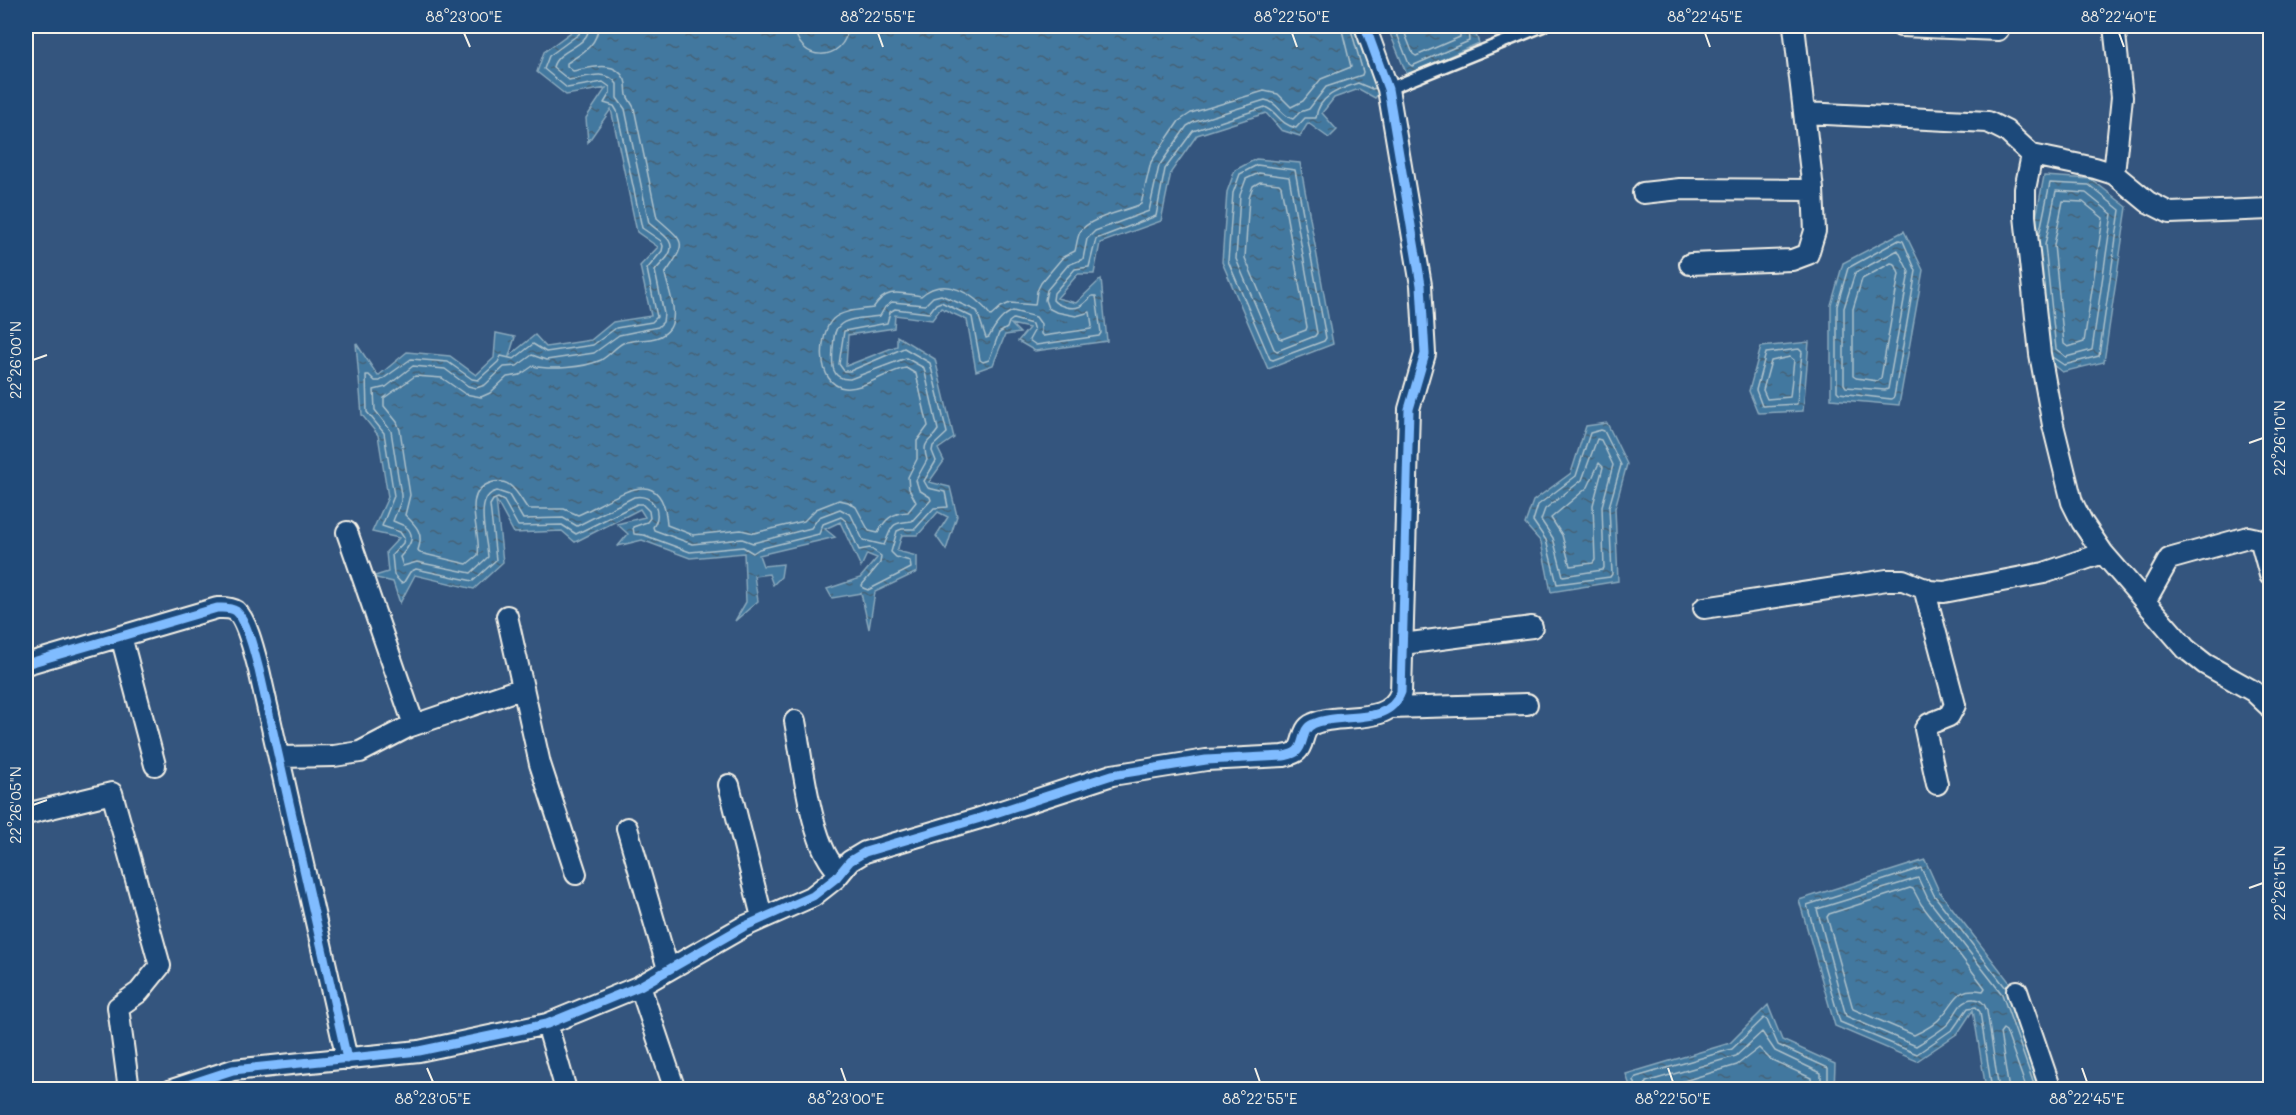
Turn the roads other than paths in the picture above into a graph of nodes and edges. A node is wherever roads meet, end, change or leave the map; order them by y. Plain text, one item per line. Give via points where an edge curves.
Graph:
1 (1365, 26) edge
2 (1543, 26) edge
3 (1794, 26) edge
4 (1901, 26) edge
5 (2114, 26) edge
6 (1998, 30) dead end
7 (1388, 89) junction
8 (1805, 113) junction
9 (2032, 155) junction
10 (2114, 174) junction
11 (1813, 190) junction
12 (1643, 193) dead end
13 (2271, 209) edge
14 (1690, 264) dead end
15 (347, 532) dead end
16 (2103, 553) junction
17 (2271, 575) edge
18 (1924, 588) junction
19 (2145, 602) junction
20 (1704, 608) dead end
21 (507, 616) dead end
22 (1532, 627) dead end
23 (121, 636) junction
24 (1403, 644) junction
25 (26, 664) edge
26 (523, 688) junction
27 (2268, 698) edge
28 (1527, 704) dead end
29 (1391, 708) junction
30 (795, 721) dead end
31 (414, 725) junction
32 (279, 757) junction
33 (154, 765) dead end
34 (1937, 784) dead end
35 (729, 785) dead end
36 (26, 813) edge
37 (627, 828) dead end
38 (840, 872) junction
39 (576, 874) dead end
40 (762, 917) junction
41 (668, 969) junction
42 (640, 986) junction
43 (2017, 992) dead end
44 (547, 1024) junction
45 (347, 1059) junction
46 (129, 1089) edge
47 (172, 1089) edge
48 (566, 1089) edge
49 (675, 1089) edge
50 (2051, 1089) edge

1 - 7 street
2 - 7 lane
3 - 8 street
4 - 6 street
5 - 10 street via 2122,97
7 - 24 street via 1421,285 1425,354 1408,409
8 - 9 street via 1988,122 2006,131
8 - 11 street
9 - 10 street
9 - 16 street via 2025,189 2025,216 2047,395 2072,502
10 - 13 street via 2148,202 2169,213
11 - 12 street via 1680,189
11 - 14 street via 1815,231 1808,254 1792,260
15 - 31 street
16 - 18 street via 2066,568 2031,576 1944,592
16 - 19 street
17 - 19 street via 2261,542 2247,537 2169,560
18 - 20 street via 1903,580 1887,580
18 - 34 street via 1955,705 1950,716 1925,729
19 - 27 street via 2197,659
21 - 26 street
22 - 24 street
23 - 25 street
23 - 32 street via 217,608 237,612 259,670
23 - 33 street
24 - 29 street via 1401,692
26 - 31 street
26 - 39 street via 540,764
28 - 29 street
29 - 38 street via 1375,715 1314,723 1306,730 1298,751 1284,756 1206,760 1112,775 865,852
30 - 38 street via 816,832 829,862
31 - 32 street via 360,752
32 - 45 street
35 - 40 street
36 - 46 street via 112,793 160,966 139,992 118,1006
37 - 41 street
38 - 40 street via 813,896
40 - 41 street
41 - 42 street
42 - 44 street
42 - 49 street
43 - 50 street
44 - 45 street via 419,1051
44 - 48 street
45 - 47 street via 233,1070

